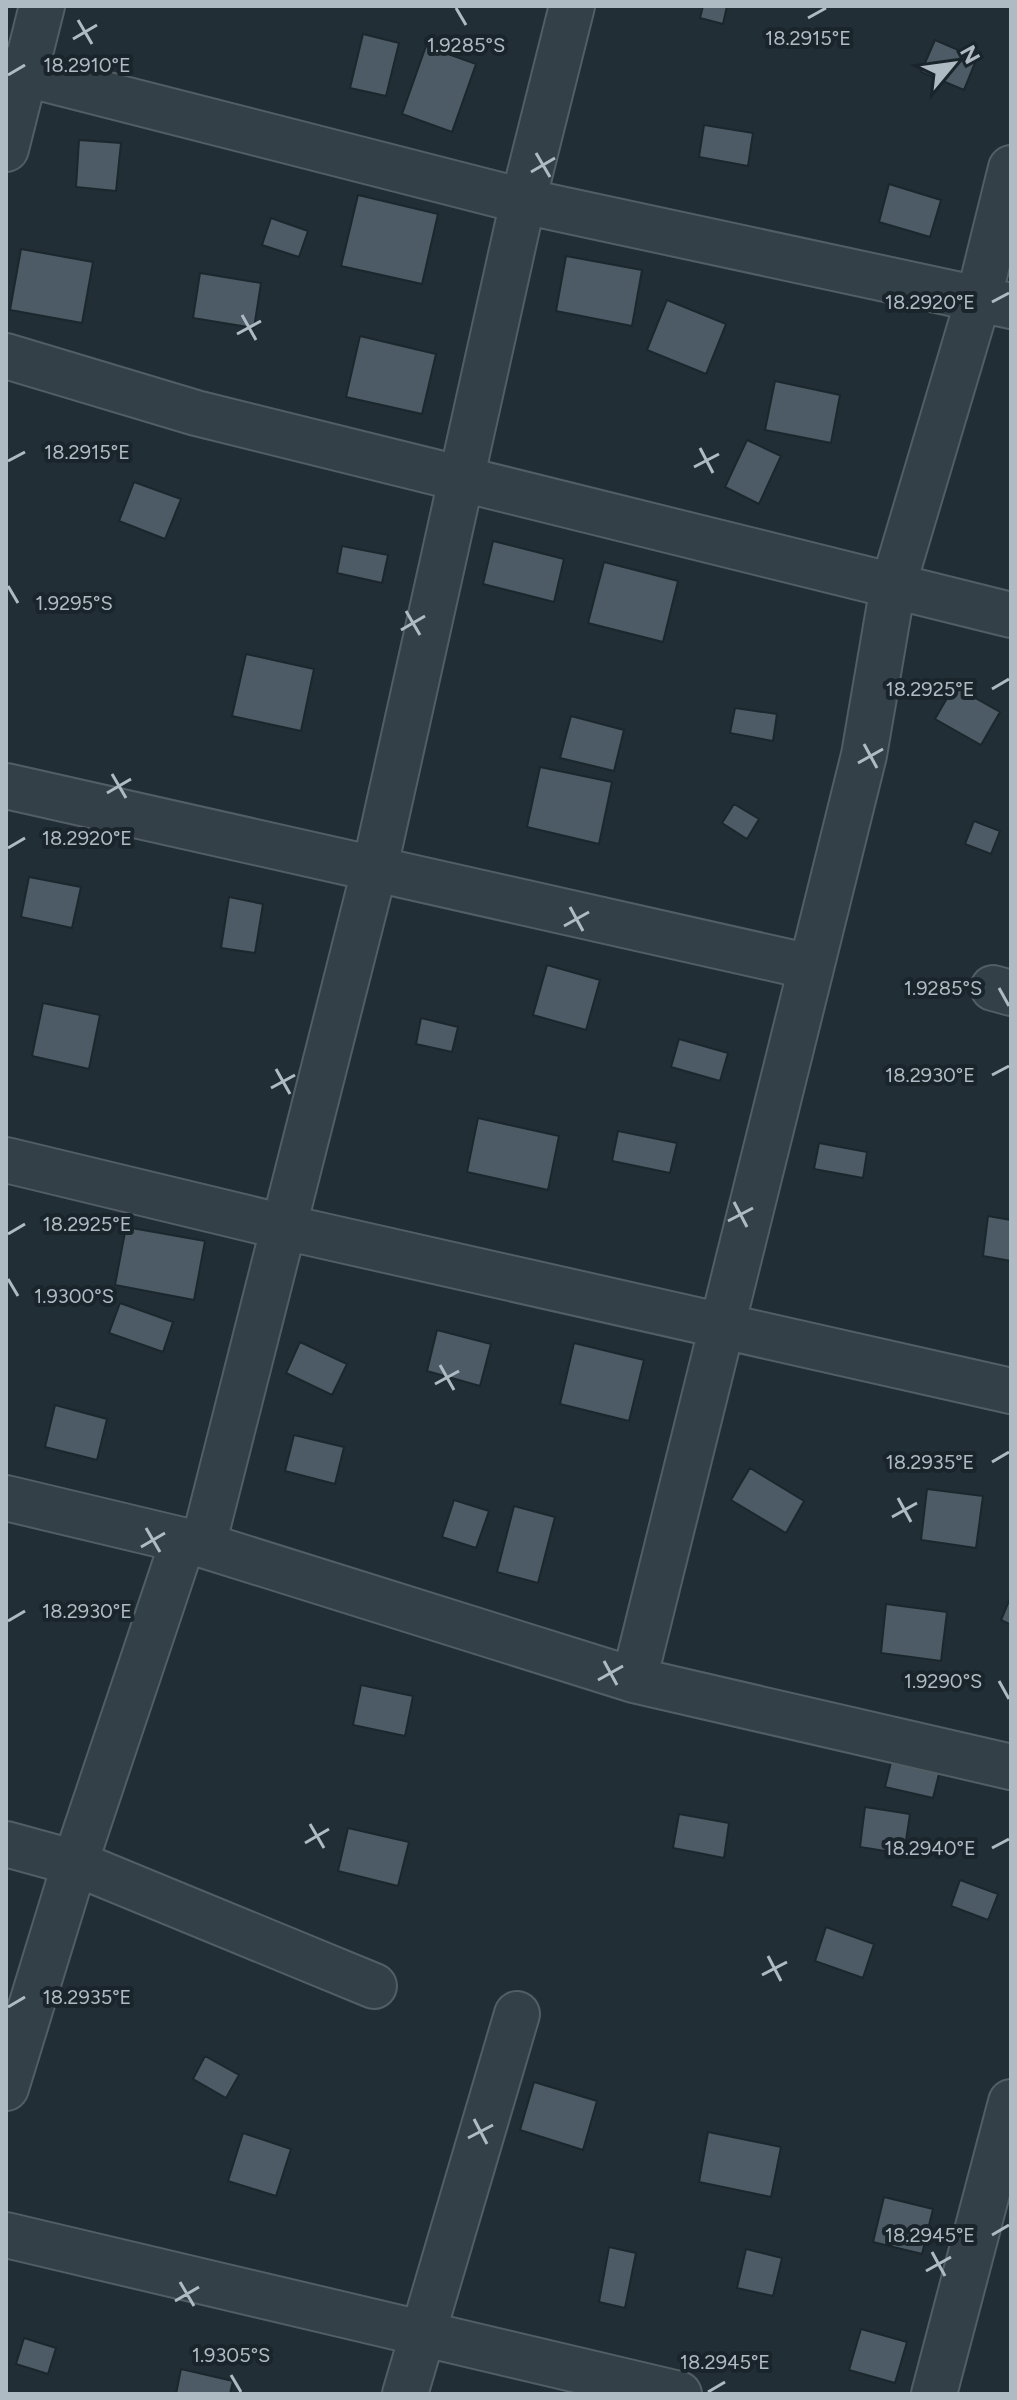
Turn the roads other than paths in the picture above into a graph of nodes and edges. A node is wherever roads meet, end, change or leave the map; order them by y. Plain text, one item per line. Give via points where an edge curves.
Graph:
1 (42, 6) edge
2 (572, 6) edge
3 (15, 71) edge
4 (6, 149) edge
5 (1011, 168) edge
6 (523, 201) junction
7 (995, 301) edge
8 (6, 356) edge
9 (462, 476) junction
10 (893, 586) junction
11 (1011, 615) edge
12 (6, 786) edge
13 (375, 867) junction
14 (811, 967) junction
15 (6, 1160) edge
16 (284, 1227) junction
17 (722, 1324) junction
18 (1011, 1391) edge
19 (6, 1498) edge
20 (193, 1543) junction
21 (634, 1680) junction
22 (1011, 1767) edge
23 (6, 1844) edge
24 (75, 1863) junction
25 (374, 1986) dead end
26 (517, 2014) dead end
27 (6, 2088) edge
28 (1011, 2104) edge
29 (6, 2235) edge
30 (421, 2333) junction
31 (405, 2394) edge
32 (679, 2394) edge
33 (934, 2394) edge

1 - 3 street
2 - 6 street
3 - 4 street
3 - 6 street
5 - 7 street
6 - 7 street
6 - 9 street
7 - 10 street
8 - 9 street via 196,413
9 - 10 street
9 - 13 street
10 - 11 street
10 - 14 street via 864,755
12 - 13 street
13 - 14 street
13 - 16 street
14 - 17 street
15 - 16 street
16 - 17 street
16 - 20 street
17 - 18 street
17 - 21 street
19 - 20 street
20 - 21 street
20 - 24 street
21 - 22 street
23 - 24 street
24 - 25 street
24 - 27 street
26 - 30 street
28 - 33 street
29 - 30 street
30 - 31 street
30 - 32 street

